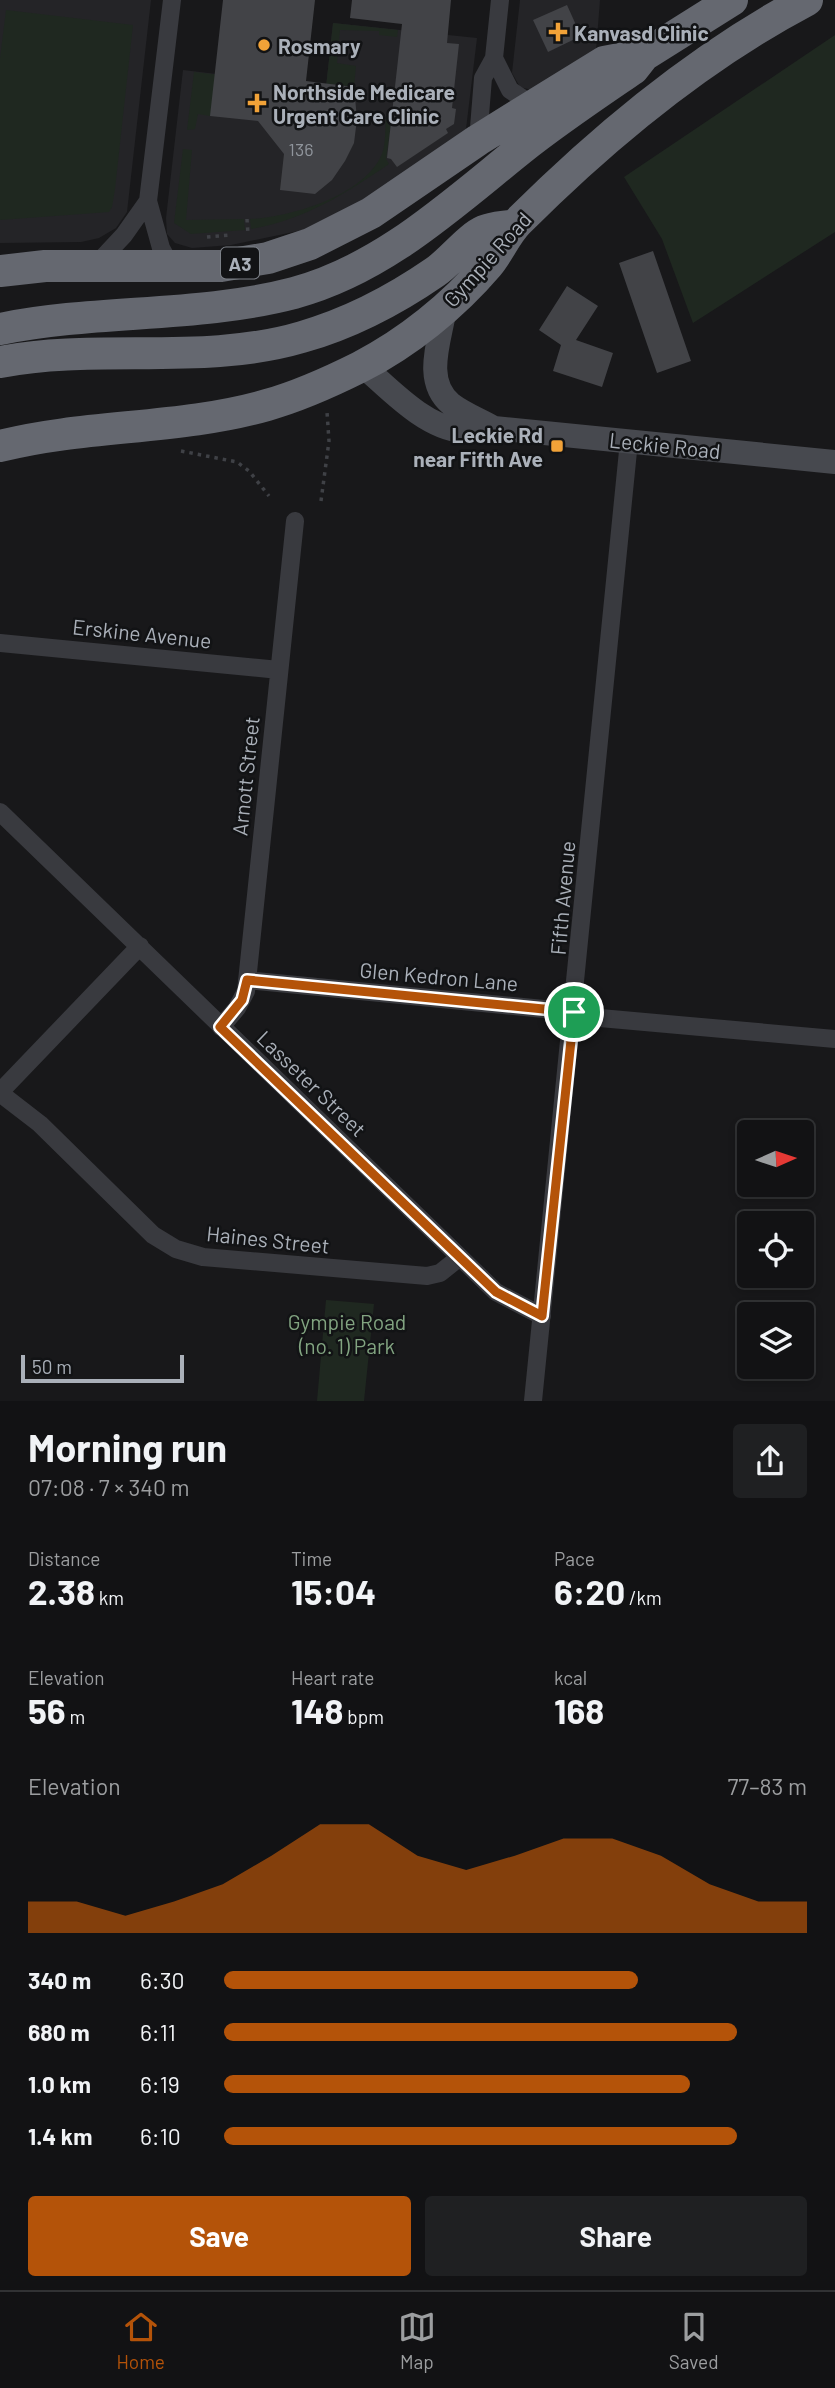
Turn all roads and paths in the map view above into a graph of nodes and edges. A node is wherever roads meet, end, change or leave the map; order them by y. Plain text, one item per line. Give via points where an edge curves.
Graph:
1 (172, 0) edge
2 (500, 0) edge
3 (732, 0) edge
4 (807, 0) edge
5 (646, 54) junction
6 (494, 58) junction
7 (534, 106) junction
8 (478, 141) junction
9 (148, 201) junction
10 (247, 219) dead end
11 (515, 225) junction
12 (260, 231) dead end
13 (248, 234) junction
14 (202, 238) dead end
15 (95, 266) junction
16 (172, 268) junction
17 (0, 271) edge
18 (445, 307) junction
19 (0, 329) edge
20 (0, 362) edge
21 (363, 366) junction
22 (327, 412) dead end
23 (494, 428) junction
24 (629, 441) junction
25 (0, 446) edge
26 (181, 451) dead end
27 (835, 462) edge
28 (269, 496) dead end
29 (321, 501) dead end
30 (295, 521) dead end
31 (0, 643) edge
32 (279, 670) junction
33 (0, 812) edge
34 (140, 946) junction
35 (247, 980) junction
36 (574, 1012) junction
37 (220, 1027) junction
38 (835, 1039) edge
39 (0, 1092) edge
40 (460, 1257) junction
41 (542, 1316) junction
42 (533, 1401) edge

1 - 9 street
2 - 6 street
3 - 5 highway, A3
4 - 11 highway, Gympie Road via 690,75 578,166
5 - 7 highway, A3 via 604,62
5 - 19 highway via 633,69 420,230 327,281 297,292 225,306
6 - 7 street via 510,90
6 - 8 street via 483,78
7 - 8 highway, A3
8 - 16 highway, A3 via 371,213 310,244 245,263
9 - 15 street
9 - 16 street via 161,248
10 - 13 path
11 - 18 highway, Gympie Road via 489,264
11 - 20 highway via 484,231 437,271 385,304 298,338 235,349 97,353
12 - 13 path
13 - 14 path
15 - 16 highway, A3
15 - 17 highway, A3
18 - 21 highway, Gympie Road
18 - 23 street, Leckie Road via 434,362 438,387 453,406
21 - 23 street, Leckie Road via 441,426 460,431
21 - 25 highway, Gympie Road via 266,405
22 - 29 path via 329,441
23 - 24 street, Leckie Road
24 - 27 street, Leckie Road
24 - 36 street, Fifth Avenue
26 - 28 path via 237,462
30 - 32 street, Arnott Street
31 - 32 street, Erskine Avenue
32 - 35 street, Arnott Street
33 - 34 street, Lasseter Street
34 - 37 street, Lasseter Street
34 - 39 street, Haines Street
35 - 36 street, Glen Kedron Lane
35 - 37 street, Arnott Street via 242,1000
36 - 38 street, Glen Kedron Lane
36 - 41 street, Fifth Avenue
37 - 40 street, Lasseter Street
39 - 40 street, Haines Street via 40,1124 153,1235 190,1254 427,1276 440,1273
40 - 41 street, Lasseter Street via 496,1292
41 - 42 street, Fifth Avenue

